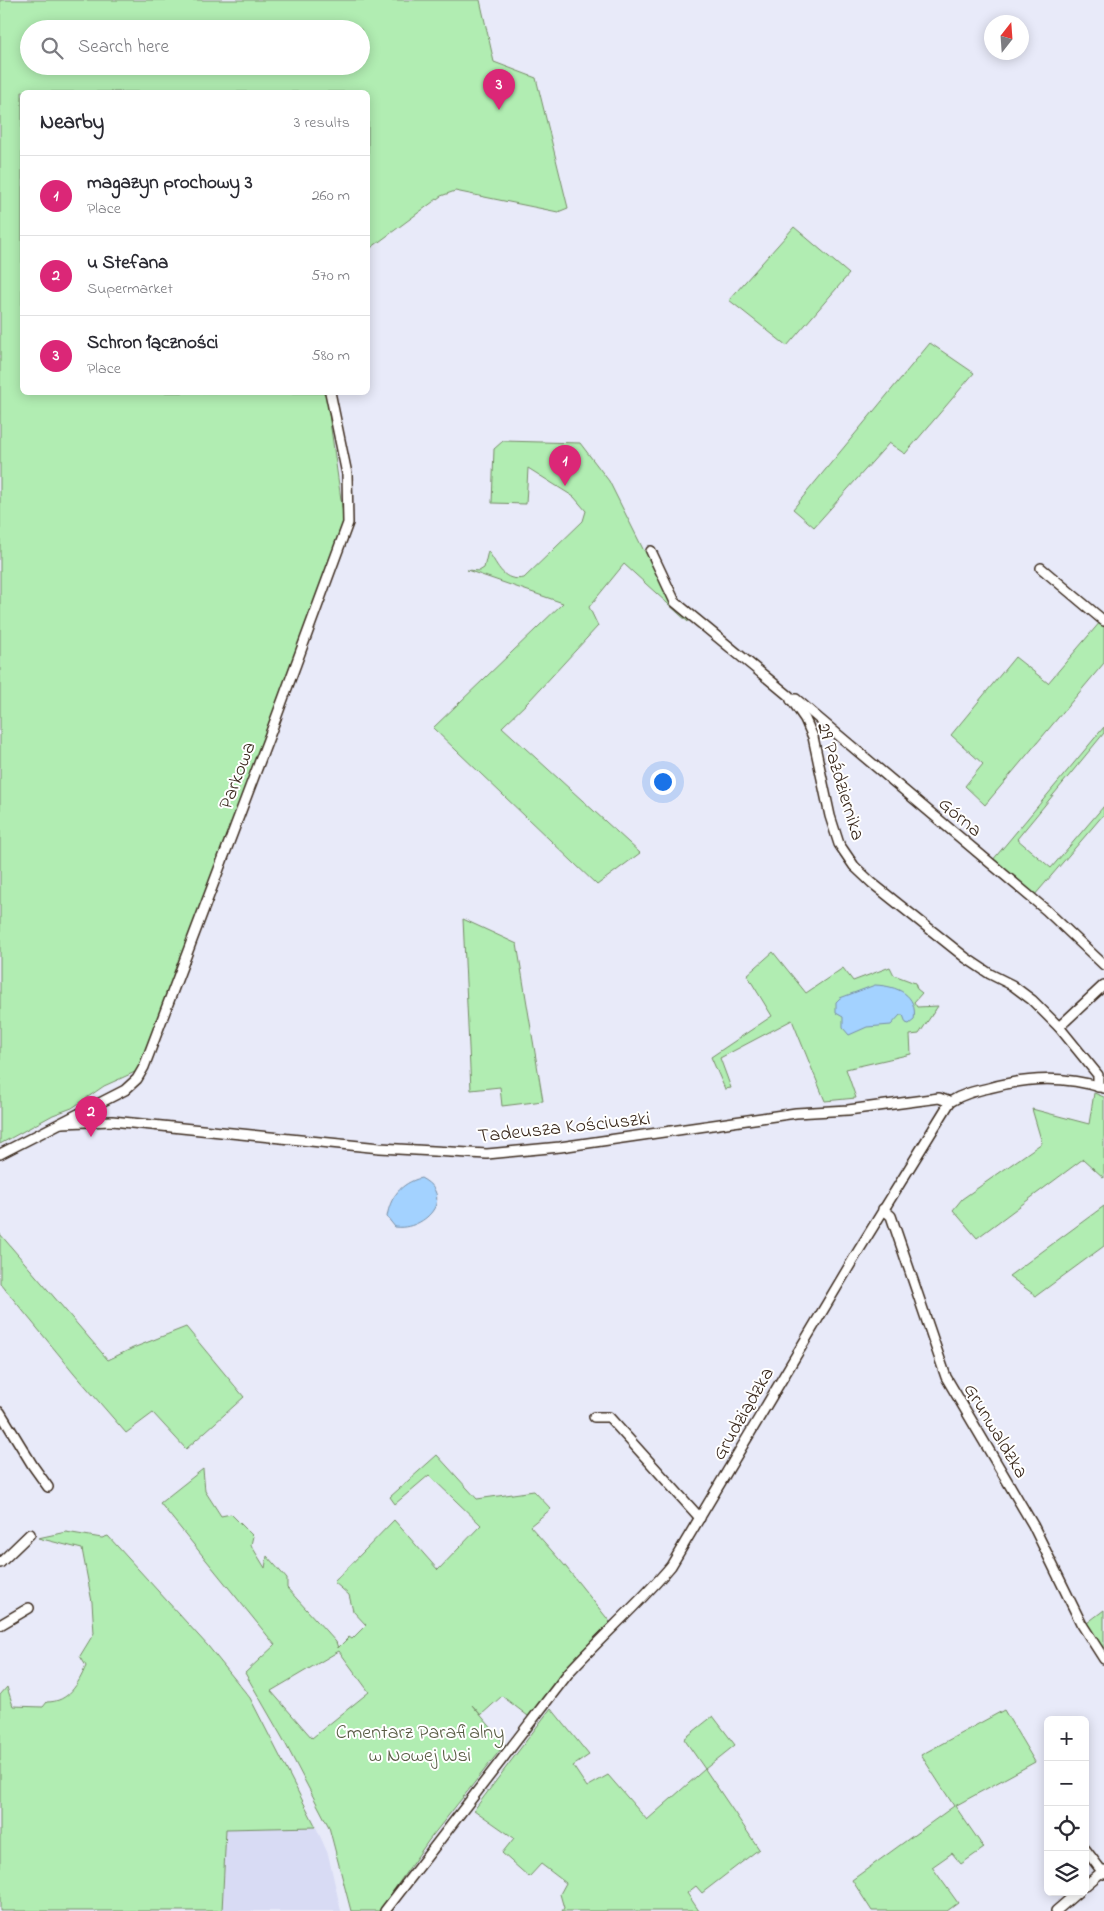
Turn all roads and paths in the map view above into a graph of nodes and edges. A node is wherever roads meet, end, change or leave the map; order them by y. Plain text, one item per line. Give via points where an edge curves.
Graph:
1 (331, 395) edge
2 (651, 551) dead end
3 (1041, 568) dead end
4 (1104, 622) edge
5 (791, 700) junction
6 (1104, 965) edge
7 (1104, 985) edge
8 (1059, 1027) junction
9 (1101, 1088) edge
10 (950, 1102) junction
11 (62, 1123) junction
12 (0, 1154) edge
13 (883, 1209) junction
14 (0, 1412) edge
15 (594, 1417) dead end
16 (48, 1487) dead end
17 (700, 1518) junction
18 (30, 1534) dead end
19 (0, 1563) edge
20 (29, 1608) dead end
21 (0, 1625) edge
22 (1104, 1659) edge
23 (1087, 1851) edge
24 (1103, 1872) edge
25 (1089, 1883) edge
26 (1073, 1896) edge
27 (385, 1911) edge
28 (1056, 1911) edge

1 - 11 street, Parkowa via 348,493 348,523 337,553 144,1066 125,1090
2 - 5 street, 29 Października via 675,602
3 - 4 street
5 - 6 street, Górna via 796,699 1046,910
5 - 8 street, 29 Października via 813,737 830,816 839,844 854,866 966,958 1032,1000
7 - 8 street
8 - 9 street, 29 Października via 1098,1075
9 - 10 street via 1052,1079 1018,1080 961,1095
10 - 11 street, Tadeusza Kościuszki via 939,1098 796,1113 560,1147 487,1154 380,1148 112,1121
10 - 13 street, Grudziądzka
11 - 12 street, Parkowa
13 - 17 street, Grudziądzka
13 - 22 street, Grunwaldzka via 891,1216 946,1377 1033,1526 1081,1623
14 - 16 street
15 - 17 street via 609,1418
17 - 27 street, Grudziądzka via 671,1566 570,1671
18 - 19 street
20 - 21 street
23 - 24 street
24 - 25 street
26 - 28 street

